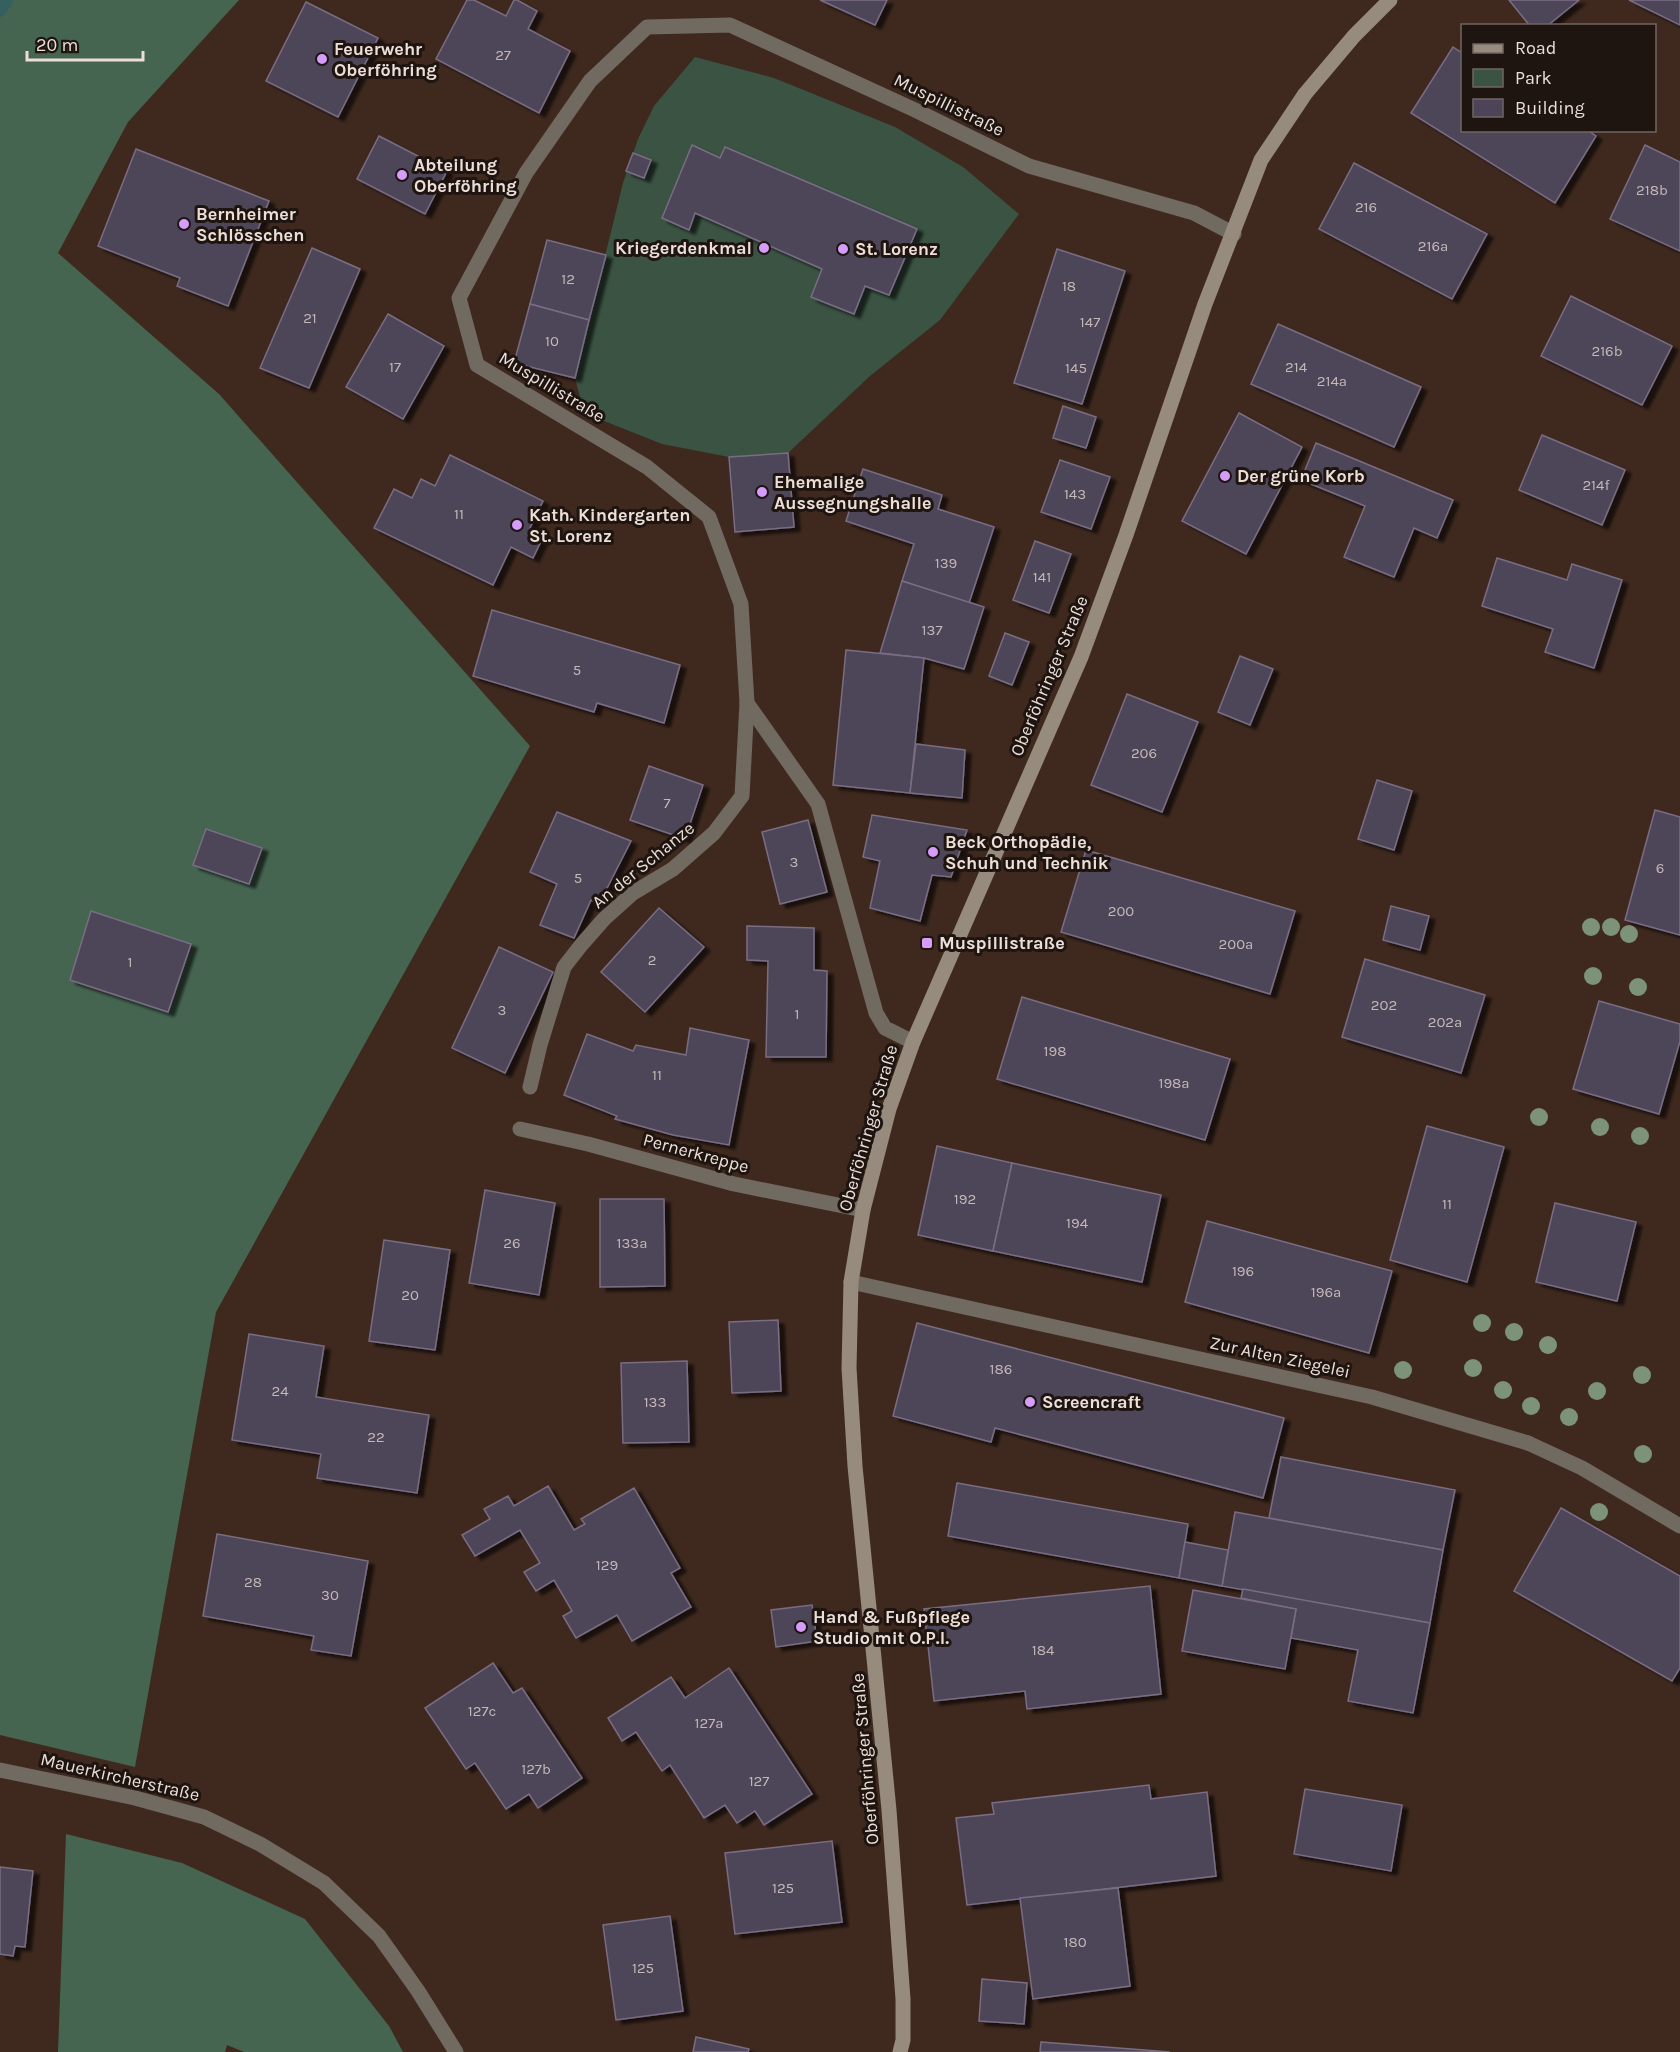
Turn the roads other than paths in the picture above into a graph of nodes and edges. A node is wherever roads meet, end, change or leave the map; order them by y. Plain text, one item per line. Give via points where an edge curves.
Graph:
1 (1390, 0) edge
2 (1234, 234) junction
3 (747, 703) junction
4 (912, 1042) junction
5 (530, 1087) dead end
6 (520, 1129) dead end
7 (863, 1210) junction
8 (851, 1282) junction
9 (1680, 1526) edge
10 (0, 1770) edge
11 (456, 2052) edge
12 (900, 2052) edge

1 - 2 main road, Oberföhringer Straße via 1305,94 1261,160
2 - 3 street, Muspillistraße via 1194,213 1029,166 730,25 647,27 590,81 526,173 459,298 477,365 647,467 709,517 741,604
2 - 4 main road, Oberföhringer Straße via 1205,304 1082,657
3 - 4 street via 818,804 876,1013 885,1028
3 - 5 street, An der Schanze via 742,796 714,833 673,869 633,893 604,919 564,967
4 - 7 main road, Oberföhringer Straße via 889,1109
6 - 7 street, Pernerkreppe via 734,1184
7 - 8 main road, Oberföhringer Straße
8 - 9 street, Zur Alten Ziegelei via 1372,1397 1528,1443 1582,1468
8 - 12 main road, Oberföhringer Straße via 849,1368 855,1466 889,1810 903,1999
10 - 11 street, Mauerkircherstraße via 135,1798 204,1817 260,1844 324,1883 379,1936

